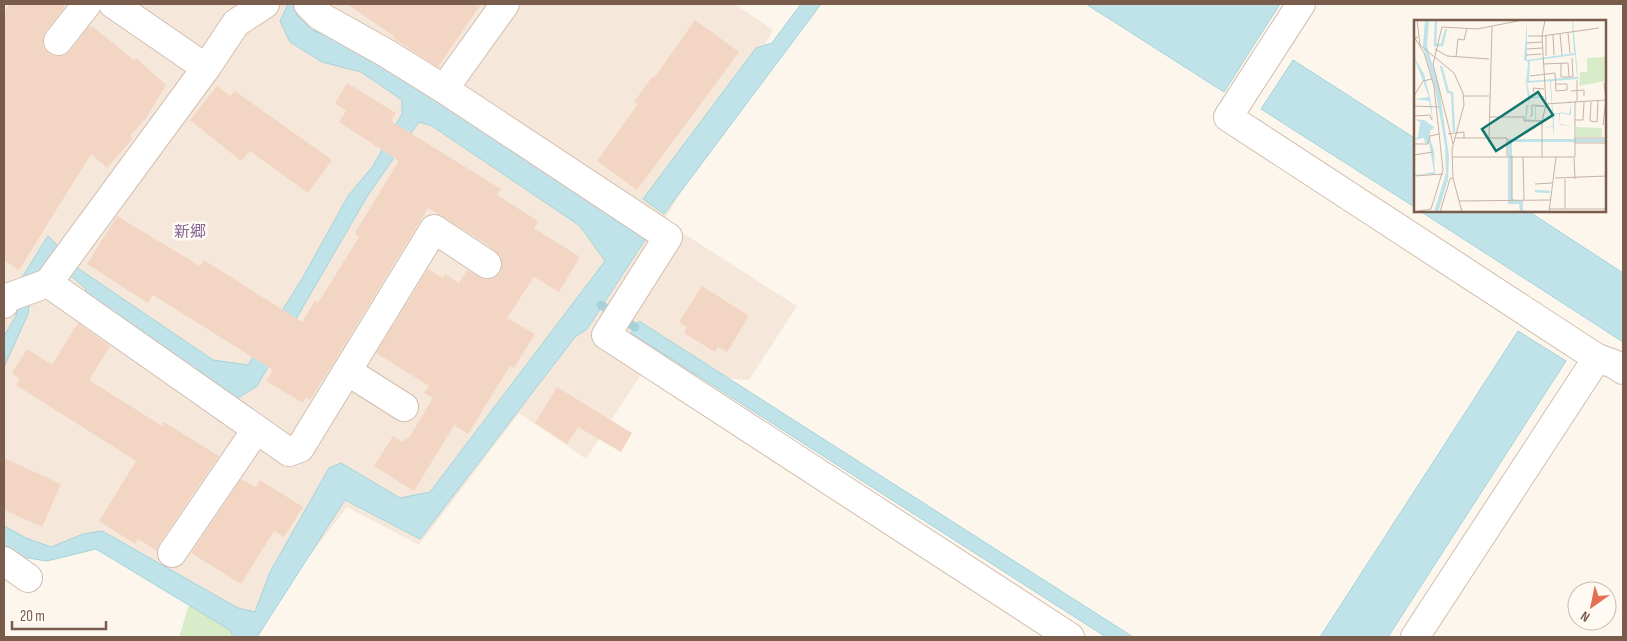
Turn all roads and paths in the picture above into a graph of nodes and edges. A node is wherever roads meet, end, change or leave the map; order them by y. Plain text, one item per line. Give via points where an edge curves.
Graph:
1 (87, 4) edge
2 (113, 4) edge
3 (262, 4) edge
4 (504, 4) edge
5 (1301, 4) edge
6 (309, 5) edge
7 (58, 41) dead end
8 (206, 68) junction
9 (444, 89) junction
10 (487, 264) dead end
11 (30, 287) edge
12 (1597, 358) junction
13 (1623, 370) edge
14 (347, 371) junction
15 (404, 406) dead end
16 (256, 430) junction
17 (172, 553) dead end
18 (4, 561) edge
19 (28, 578) dead end
20 (1070, 637) edge
21 (1414, 637) edge

1 - 7 street
2 - 8 street
3 - 8 street via 236,23
4 - 9 street
5 - 12 street via 1228,116
6 - 9 street via 320,16
8 - 11 street
9 - 20 street via 668,237 606,335
10 - 14 street via 434,229
11 - 16 street
12 - 13 street
12 - 21 street
14 - 15 street
14 - 16 street via 300,448 289,452
16 - 17 street
18 - 19 street

